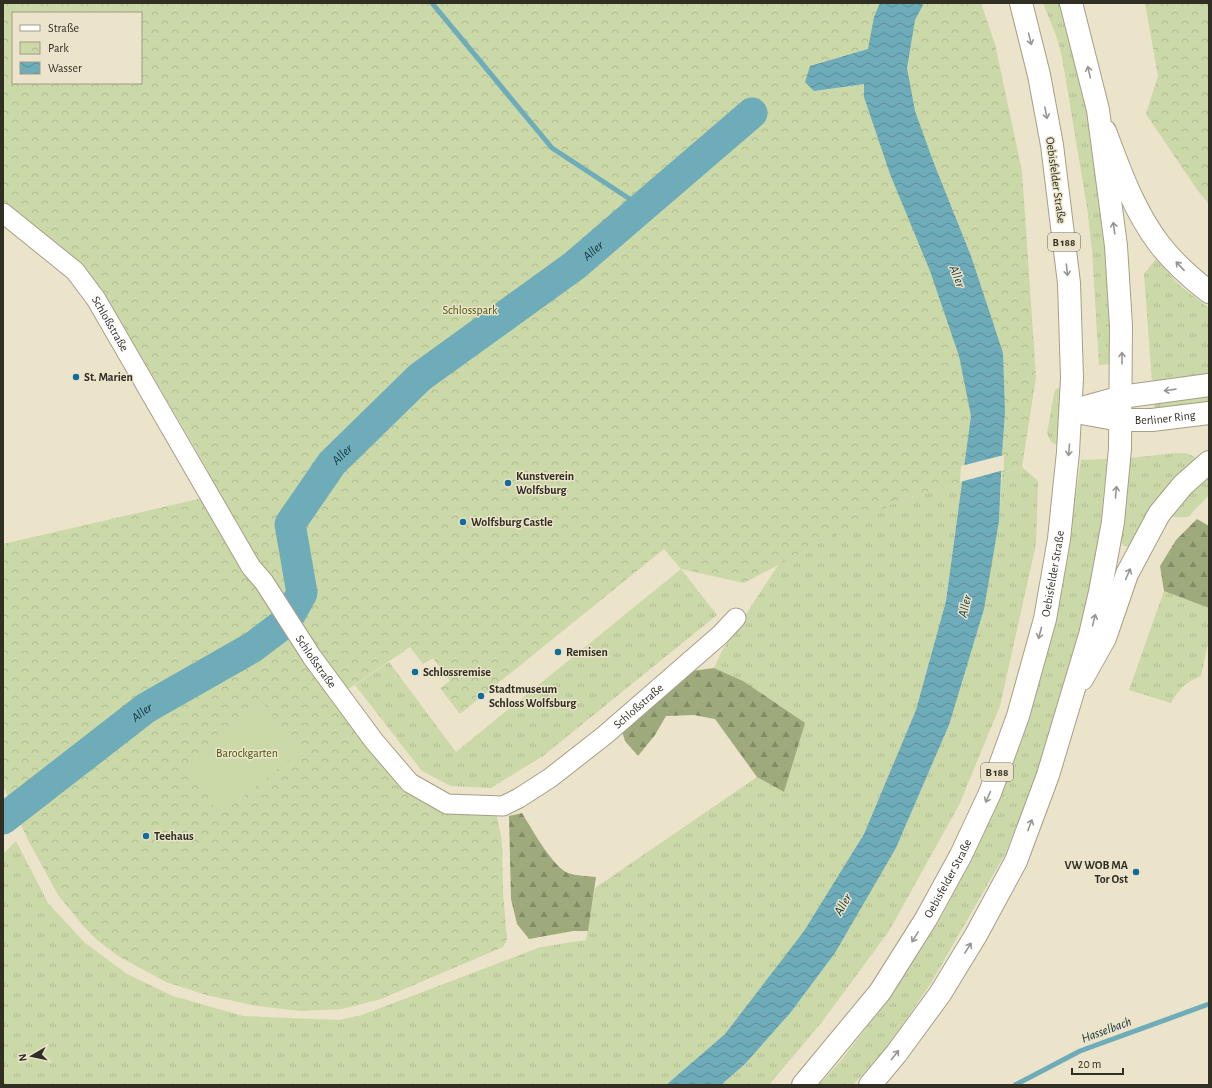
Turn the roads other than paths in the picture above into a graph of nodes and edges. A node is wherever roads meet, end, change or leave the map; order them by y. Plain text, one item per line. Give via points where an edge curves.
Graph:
1 (1021, 3) edge
2 (1071, 3) edge
3 (1098, 110) junction
4 (3, 213) edge
5 (1209, 292) edge
6 (1209, 385) edge
7 (1121, 397) junction
8 (1071, 411) junction
9 (1209, 413) edge
10 (1120, 420) junction
11 (1209, 462) edge
12 (736, 618) dead end
13 (1071, 698) junction
14 (804, 1085) edge
15 (870, 1085) edge

1 -> 8 main road, Oebisfelder Straße / B 188 via 1039,75 1060,206 1069,282
3 -> 2 main road
5 -> 3 main road via 1186,273 1160,245 1139,212 1123,178
7 -> 3 main road via 1121,326 1116,246
4 - 12 street, Schloßstraße via 75,270 96,299 251,567 264,582 312,657 374,741 410,783 448,804 503,806 550,778 605,735 720,635
6 -> 7 main road, Berliner Ring
7 - 8 main road, Berliner Ring
7 - 10 main road
8 - 10 main road, Berliner Ring
8 -> 14 main road, Oebisfelder Straße / B 188 via 1059,539 1044,619 1018,716 990,793 961,855 930,912 880,992
9 - 10 main road, Berliner Ring via 1152,420
13 -> 10 main road via 1090,635 1113,522
13 -> 11 main road via 1104,638 1127,574 1159,514 1183,485
15 -> 13 main road via 940,994 1016,861 1048,775

